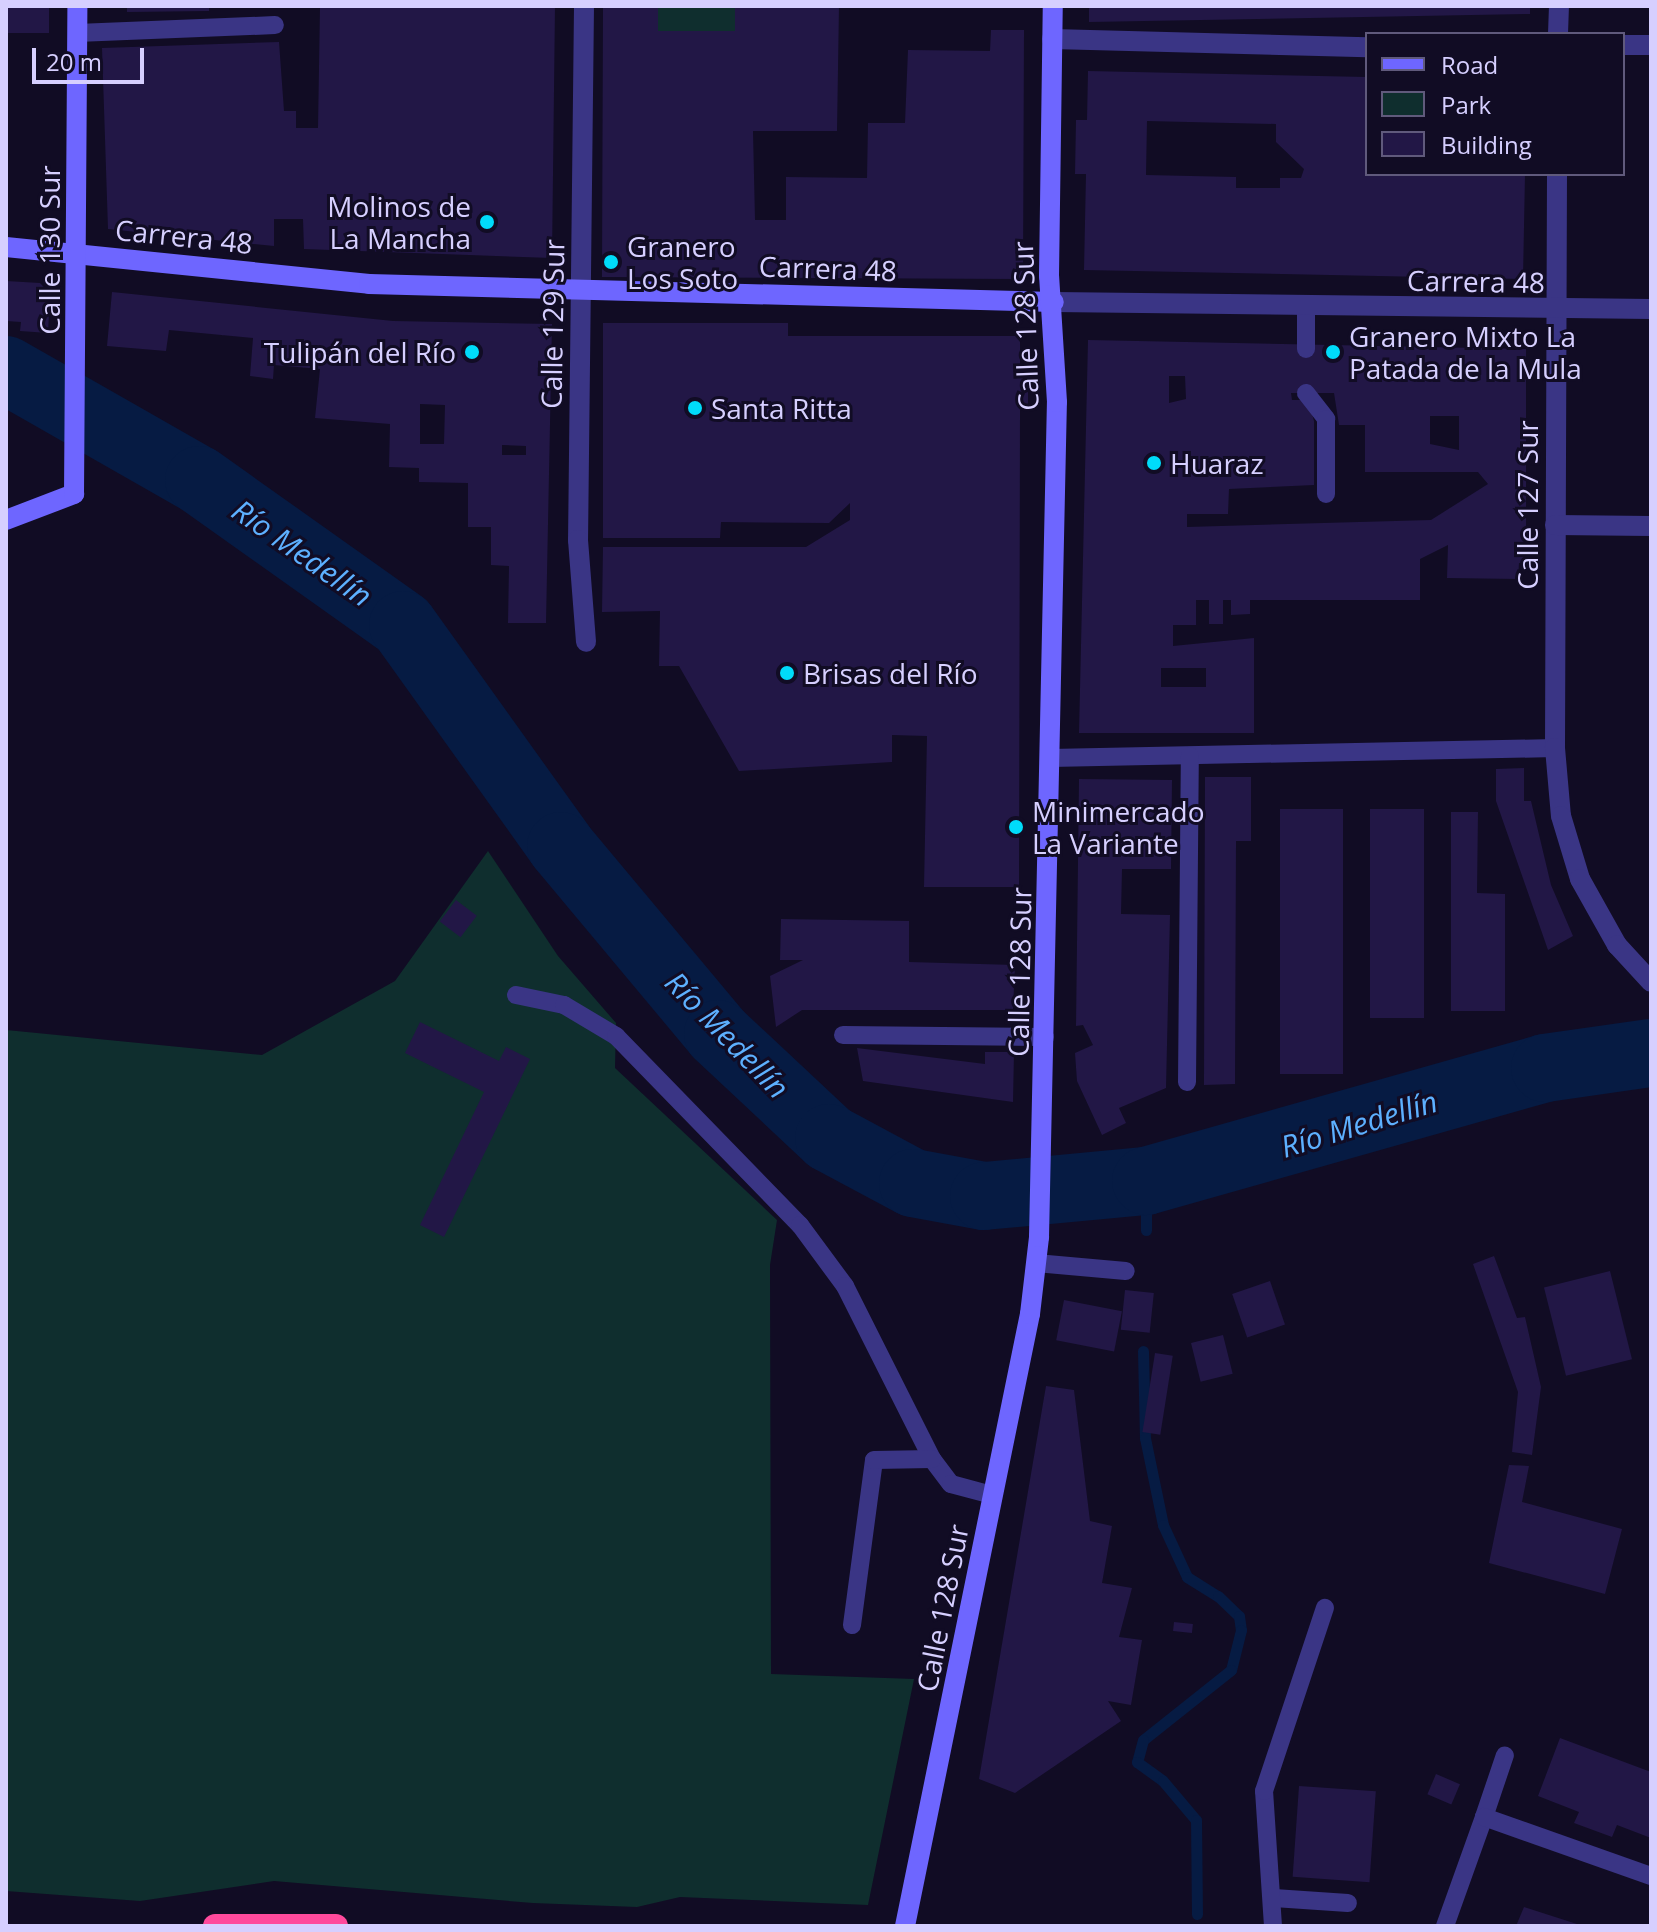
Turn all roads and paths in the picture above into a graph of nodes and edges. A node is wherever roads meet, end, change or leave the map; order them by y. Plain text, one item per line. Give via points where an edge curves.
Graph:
1 (77, 6) edge
2 (584, 6) edge
3 (1053, 6) edge
4 (1559, 6) edge
5 (275, 25) dead end
6 (1558, 32) edge
7 (77, 33) junction
8 (1052, 39) junction
9 (1625, 45) edge
10 (1651, 45) edge
11 (1365, 47) edge
12 (1557, 176) edge
13 (6, 247) edge
14 (77, 253) junction
15 (580, 289) junction
16 (1054, 302) junction
17 (1306, 307) junction
18 (1651, 309) edge
19 (1556, 310) junction
20 (1306, 349) dead end
21 (1306, 393) dead end
22 (1326, 494) dead end
23 (6, 520) edge
24 (1555, 525) junction
25 (1651, 526) edge
26 (586, 642) dead end
27 (1555, 748) junction
28 (1190, 756) junction
29 (1050, 758) junction
30 (1651, 982) edge
31 (516, 995) dead end
32 (843, 1035) dead end
33 (1045, 1037) junction
34 (1187, 1082) dead end
35 (1036, 1263) junction
36 (1126, 1271) dead end
37 (932, 1459) junction
38 (992, 1495) junction
39 (1325, 1608) dead end
40 (852, 1625) dead end
41 (1505, 1755) dead end
42 (1484, 1817) junction
43 (1651, 1876) edge
44 (1274, 1898) junction
45 (1348, 1903) dead end
46 (215, 1926) edge
47 (336, 1926) edge
48 (905, 1926) edge
49 (1273, 1926) edge
50 (1445, 1926) edge

1 - 7 street, Calle 130 Sur
2 - 15 street, Calle 129 Sur
3 - 8 street, Calle 128 Sur
4 - 6 street
5 - 7 lane
7 - 14 street, Calle 130 Sur
8 - 11 street
8 - 16 street, Calle 128 Sur
9 - 10 street
12 - 19 street, Calle 127 Sur
13 - 14 street, Carrera 48
14 - 15 street, Carrera 48 via 369,284
14 - 23 street, Calle 130 Sur via 74,494
15 - 16 street, Carrera 48
15 - 26 street, Calle 129 Sur via 579,608
16 - 17 street, Carrera 48
16 - 29 street, Calle 128 Sur
17 - 19 street, Carrera 48
17 - 20 lane
18 - 19 street, Carrera 48
19 - 24 street, Calle 127 Sur
21 - 22 lane via 1326,419
24 - 25 street
24 - 27 street, Calle 127 Sur
27 - 28 lane
27 - 30 street, Calle 127 Sur via 1566,836 1580,879 1617,945
28 - 29 lane
28 - 34 lane
29 - 33 street, Calle 128 Sur
31 - 37 lane via 564,1005 616,1036 800,1225 840,1277
32 - 33 lane
33 - 35 street, Calle 128 Sur
35 - 36 lane
35 - 38 street, Calle 128 Sur
37 - 38 lane via 951,1484
37 - 40 lane via 874,1460
38 - 48 street, Calle 128 Sur
39 - 44 lane via 1264,1791
41 - 42 lane
42 - 43 lane
42 - 50 lane
44 - 45 lane
44 - 49 lane
46 - 47 highway

